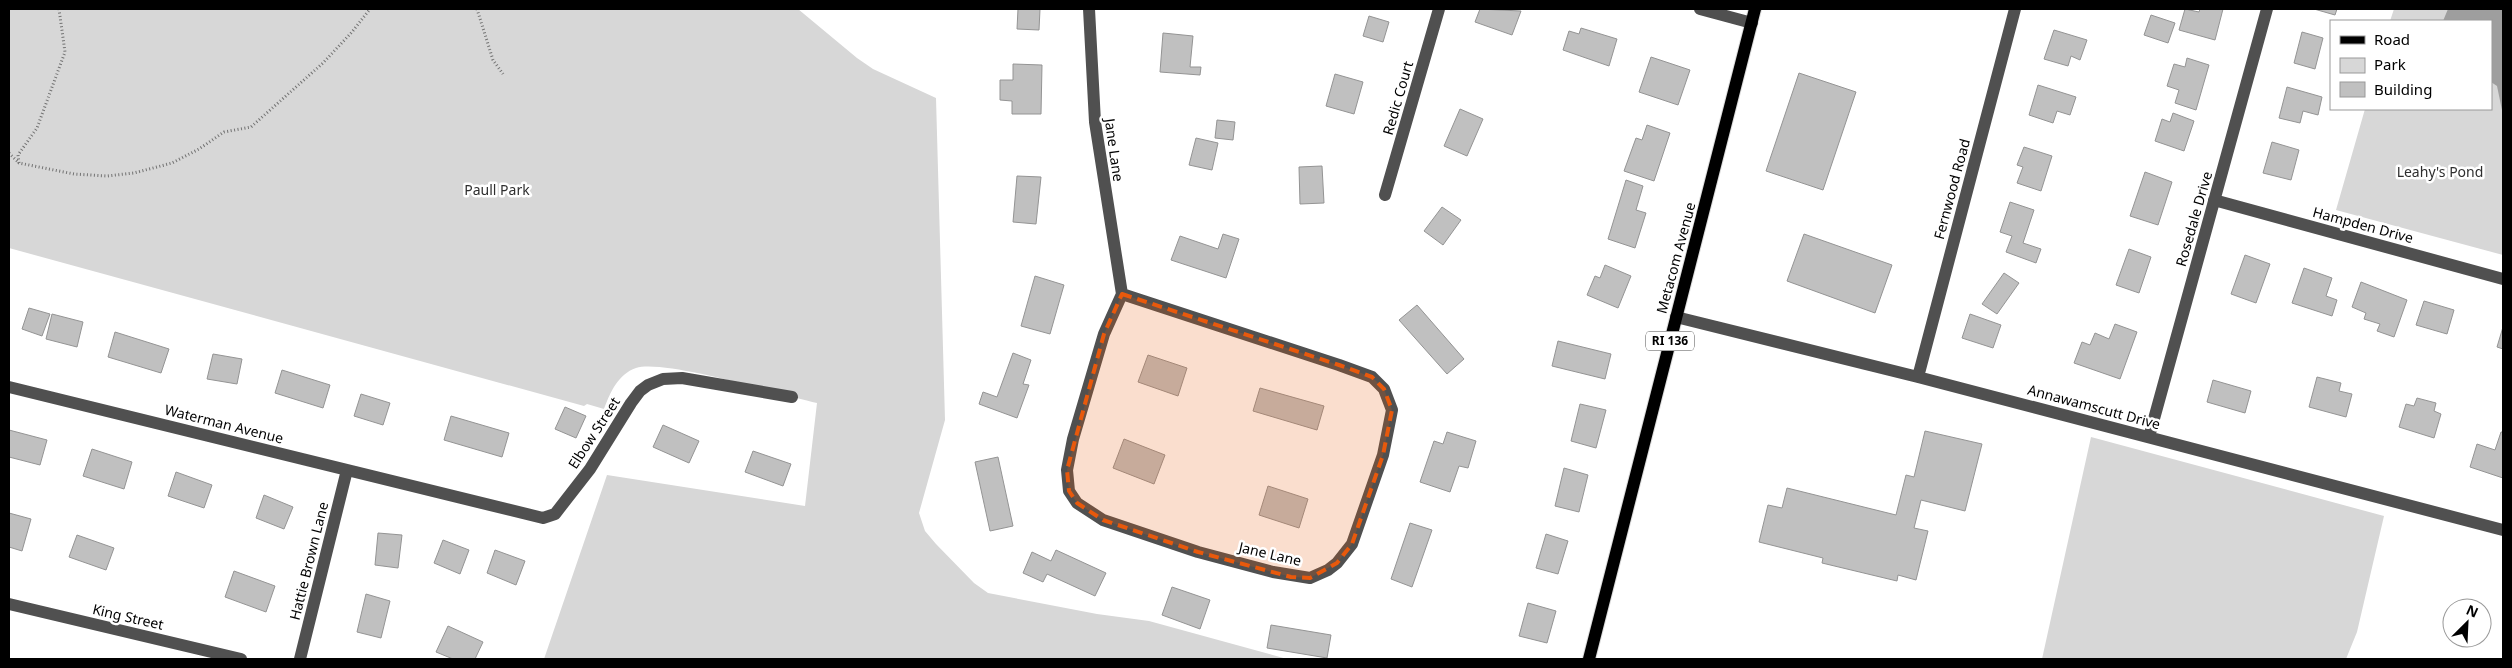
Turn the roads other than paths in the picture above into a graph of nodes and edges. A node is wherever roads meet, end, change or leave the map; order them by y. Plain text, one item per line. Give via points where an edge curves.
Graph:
1 (1089, 9) edge
2 (1439, 9) edge
3 (1700, 9) edge
4 (1755, 9) edge
5 (2015, 9) edge
6 (2267, 9) edge
7 (1752, 23) junction
8 (1385, 195) dead end
9 (2214, 200) junction
10 (2503, 279) edge
11 (1122, 294) junction
12 (1676, 317) junction
13 (1918, 377) junction
14 (9, 387) edge
15 (792, 397) dead end
16 (2149, 437) junction
17 (347, 470) junction
18 (431, 491) joint
19 (2503, 530) edge
20 (9, 604) edge
21 (241, 659) edge
22 (300, 659) edge
23 (1589, 659) edge

1 - 11 street, Jane Lane via 1096,132
2 - 8 street, Redic Court
3 - 7 street
4 - 7 main road, Metacom Avenue / RI 136
5 - 13 street, Fernwood Road
6 - 9 street, Rosedale Drive
7 - 12 main road, Metacom Avenue / RI 136
9 - 10 street, Hampden Drive
9 - 16 street, Rosedale Drive
11 - 11 street, Jane Lane via 1104,334 1073,439 1068,470 1069,491 1077,503 1103,520 1198,552 1291,577 1310,578 1337,563 1352,544 1384,455 1392,410 1384,389 1372,377 1339,365
12 - 13 street, Annawamscutt Drive
12 - 23 main road, Metacom Avenue / RI 136
13 - 16 street, Annawamscutt Drive
14 - 17 street, Waterman Avenue
15 - 18 street, Elbow Street via 682,378 663,379 648,385 631,403 590,470 555,514 543,518
16 - 19 street, Annawamscutt Drive
17 - 18 street, Waterman Avenue
17 - 22 street, Hattie Brown Lane
20 - 21 street, King Street

